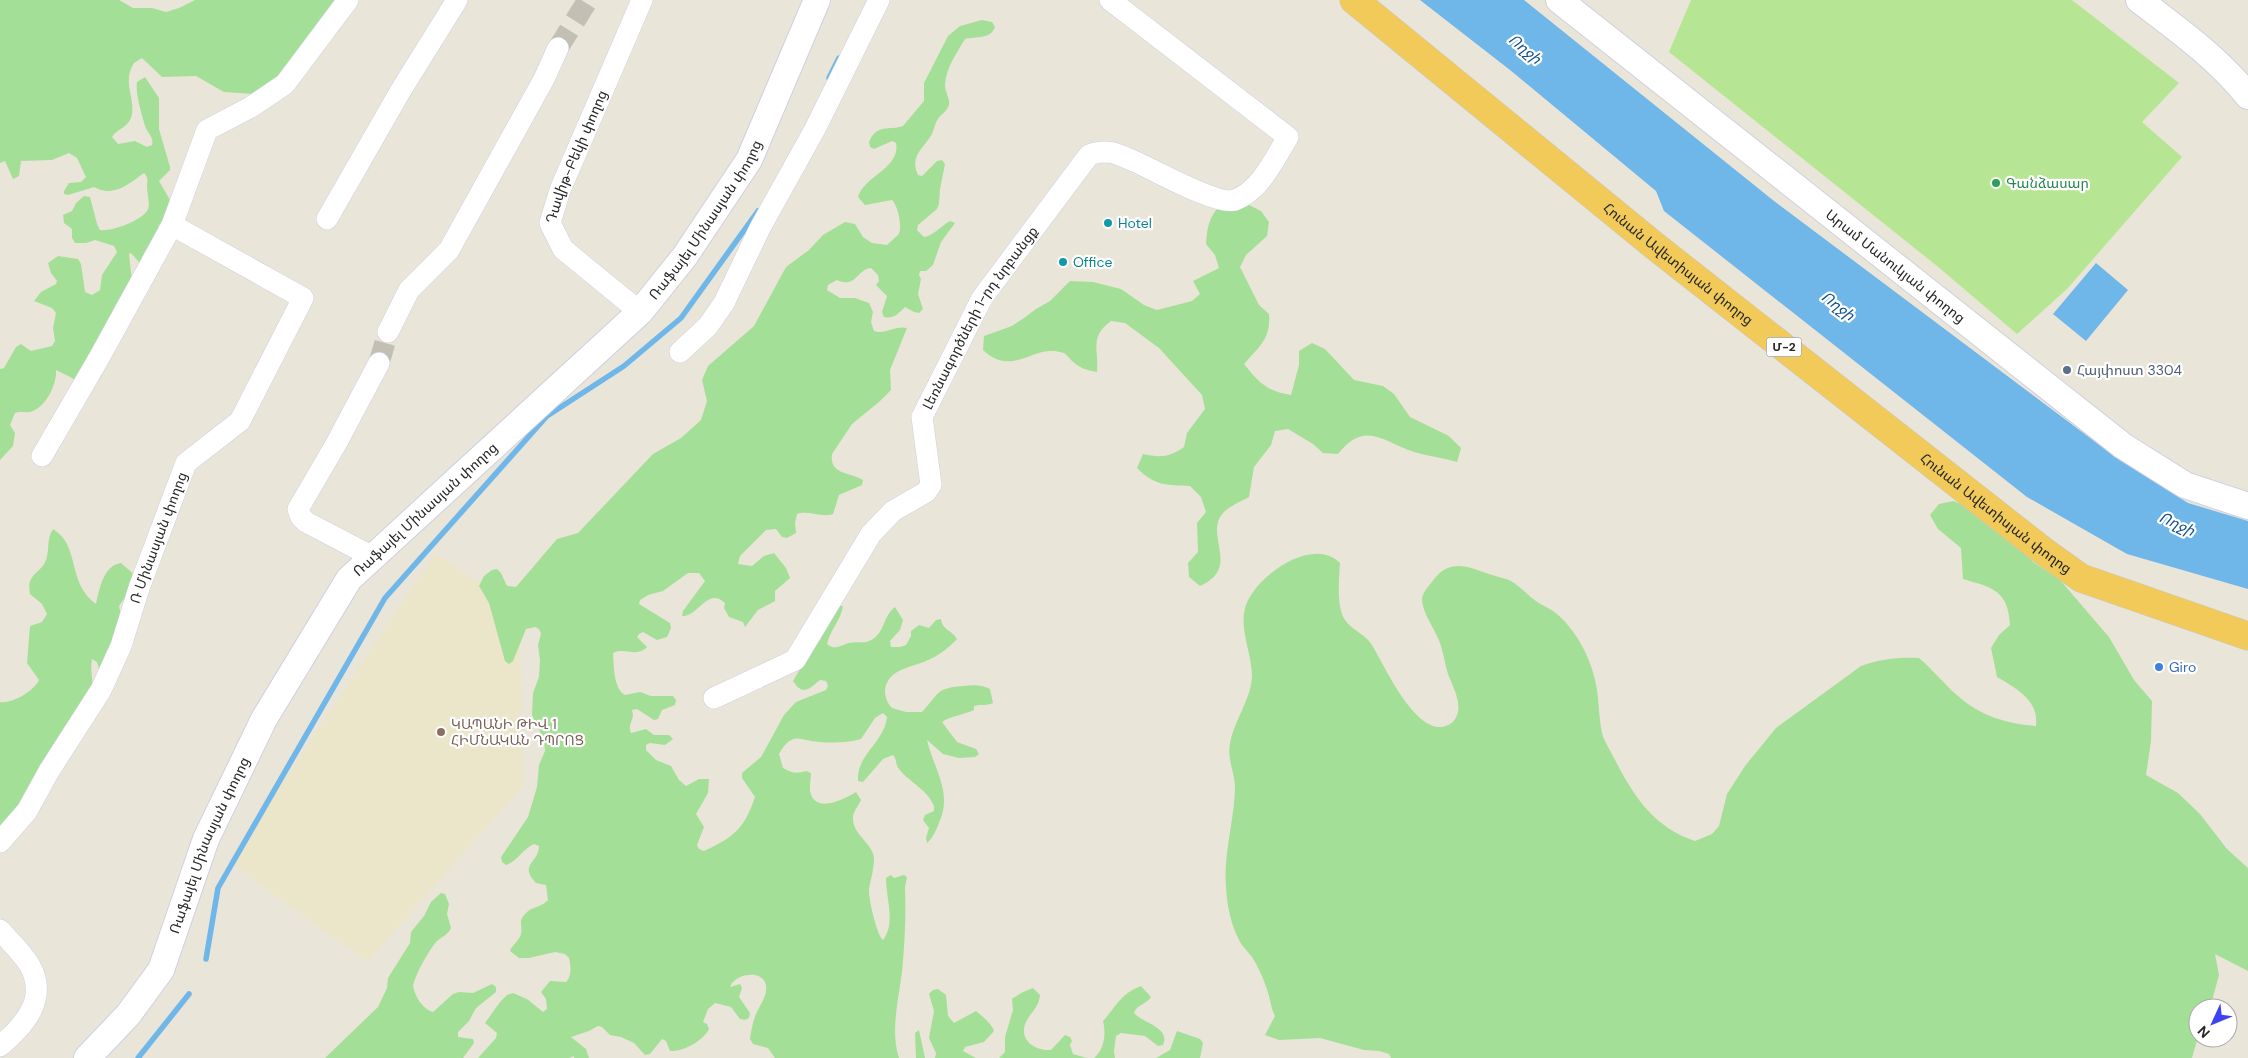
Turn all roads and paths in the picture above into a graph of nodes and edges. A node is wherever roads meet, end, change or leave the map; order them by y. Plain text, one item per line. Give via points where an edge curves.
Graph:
1 (348, 0) edge
2 (457, 0) edge
3 (642, 0) edge
4 (817, 0) edge
5 (879, 0) edge
6 (1110, 0) edge
7 (1354, 0) edge
8 (1559, 0) edge
9 (2139, 0) edge
10 (558, 48) tunnel mouth
11 (2248, 96) edge
12 (327, 219) dead end
13 (172, 225) junction
14 (640, 312) junction
15 (388, 332) tunnel mouth
16 (680, 352) dead end
17 (379, 363) tunnel mouth
18 (42, 456) dead end
19 (2248, 506) edge
20 (373, 557) junction
21 (2248, 636) edge
22 (714, 698) dead end
23 (0, 842) edge
24 (0, 930) edge
25 (0, 1046) edge
26 (87, 1058) edge

1 - 13 street via 285,84 251,107 207,130
2 - 12 street via 400,90
3 - 14 street, Դավիթ-Բեկի փողոց via 560,190 550,223 563,249
4 - 14 street, Ռաֆայել Մինասյան փողոց via 749,160 685,256
5 - 16 street via 724,303 708,326
6 - 22 street, Լեռնագործների 1-րդ նրբանցք via 1288,137 1267,172 1252,189 1233,201 1215,199 1120,154 1102,150 1089,155 982,298 922,416 931,485 926,492 893,511 871,534 794,660
7 - 21 highway, Հունան Ավետիսյան փողոց / Մ-2 via 1656,247 2081,578
8 - 19 street, Արամ Մանուկյան փողոց via 2123,446 2185,484
9 - 11 street via 2190,39
10 - 15 street via 449,250 409,290
13 - 18 street
13 - 23 street, Ռ Մինասյան փողոց via 302,298 240,421 186,463 138,588 121,646 100,690 27,812
14 - 20 street, Ռաֆայել Մինասյան փողոց
17 - 20 street via 298,509 306,522
20 - 26 street, Ռաֆայել Մինասյան փողոց via 349,579 264,718 206,839 161,970 128,1015
24 - 25 street via 30,965 37,996 28,1017

